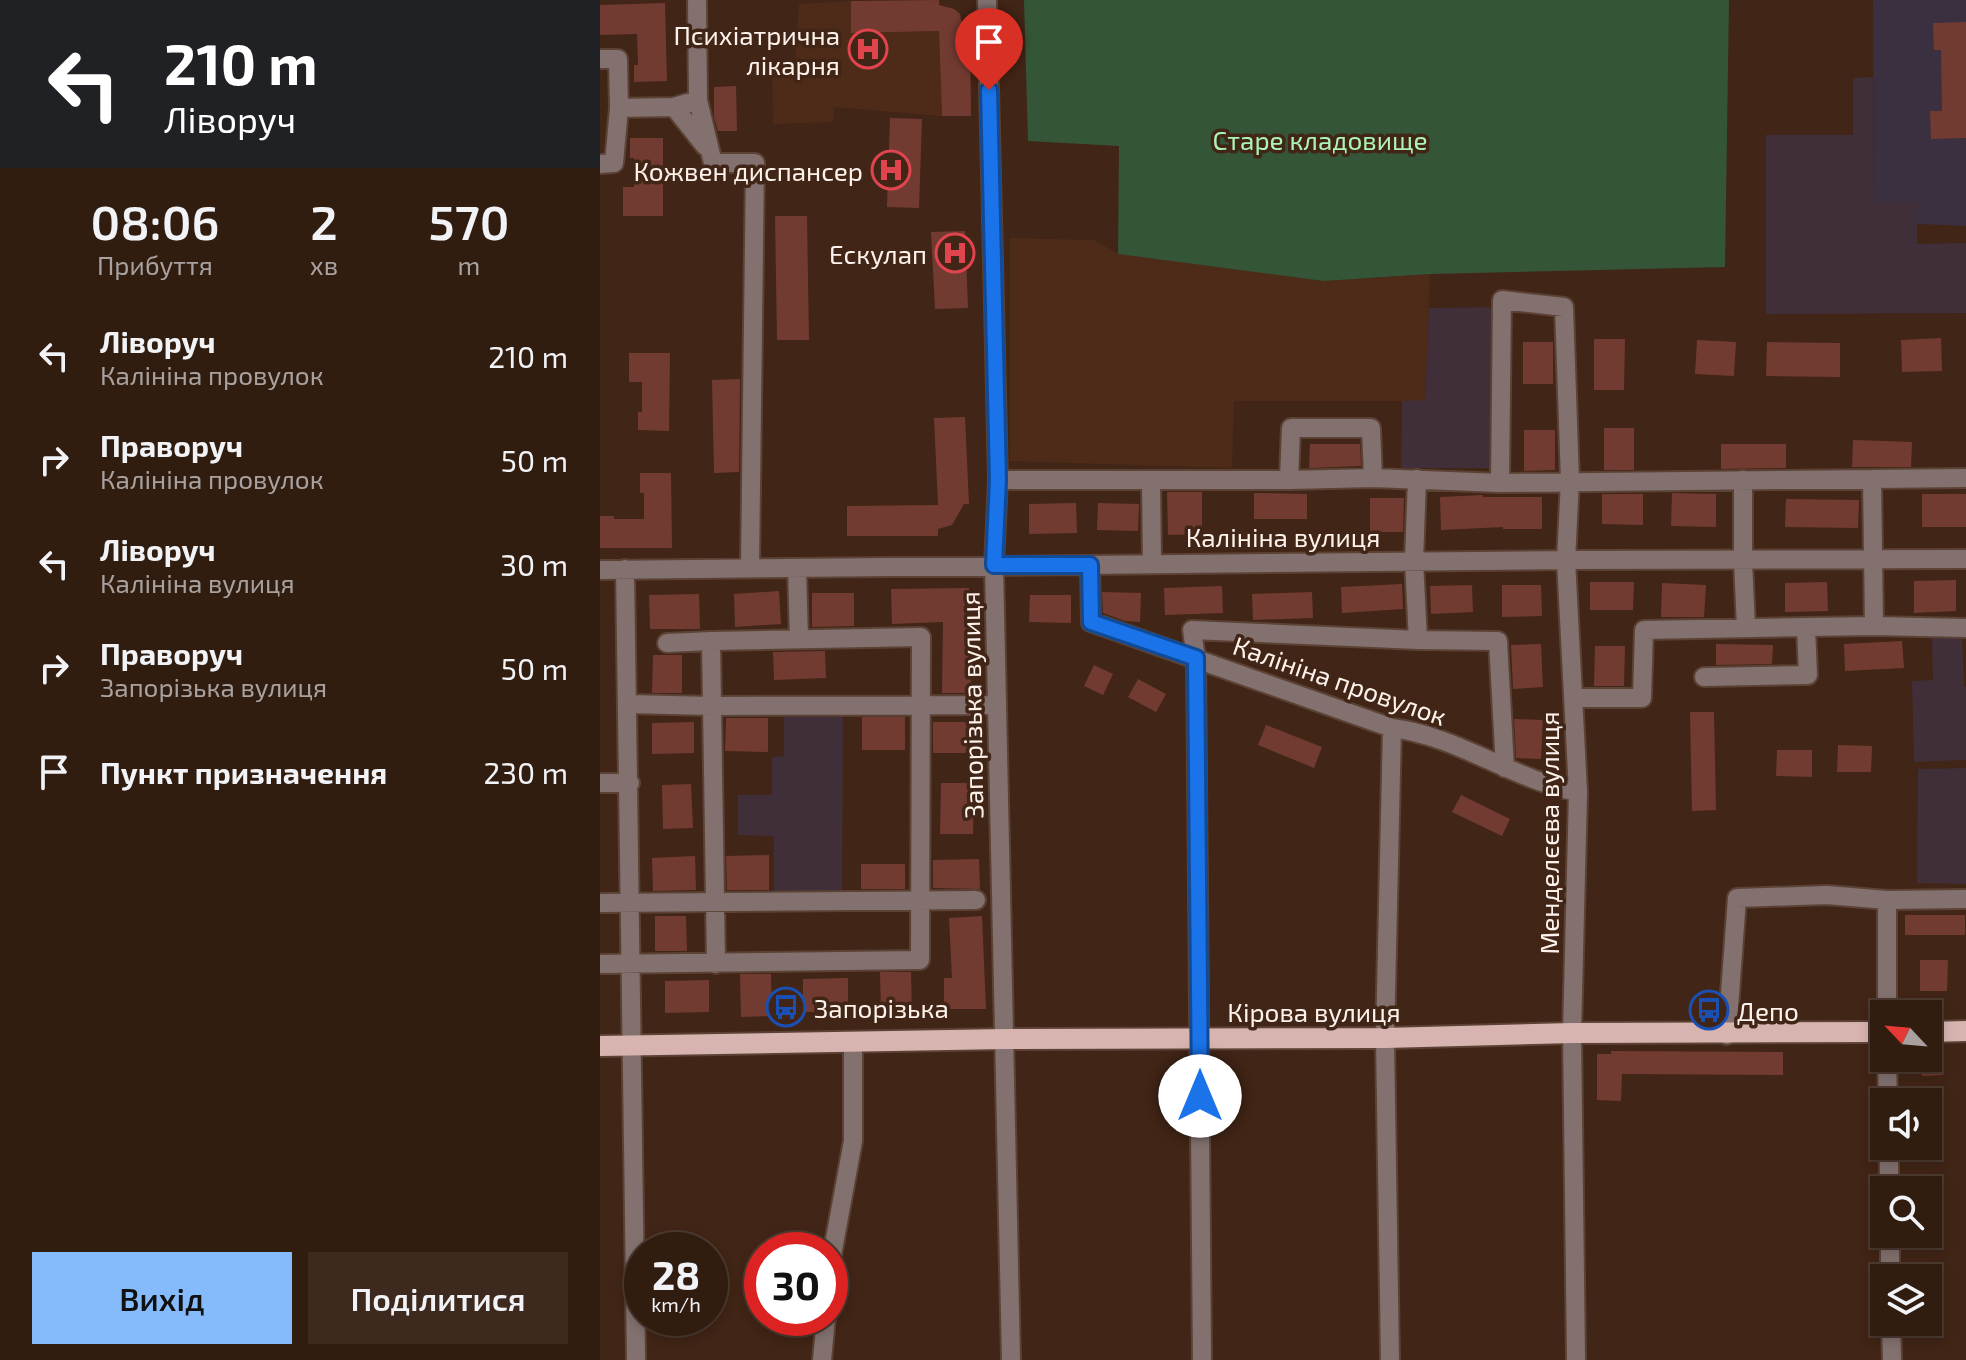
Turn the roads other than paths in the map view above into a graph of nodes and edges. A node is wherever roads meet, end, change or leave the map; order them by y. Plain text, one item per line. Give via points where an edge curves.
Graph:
1 (697, 0) edge
2 (987, 0) edge
3 (600, 59) edge
4 (698, 100) junction
5 (674, 107) junction
6 (619, 108) junction
7 (709, 151) junction
8 (600, 164) edge
9 (1373, 478) junction
10 (1966, 478) edge
11 (1417, 479) junction
12 (1872, 479) junction
13 (998, 480) junction
14 (1151, 480) junction
15 (1289, 480) junction
16 (1743, 480) junction
17 (1570, 481) junction
18 (1500, 483) junction
19 (1966, 559) edge
20 (1566, 560) junction
21 (1414, 561) junction
22 (1743, 561) junction
23 (1871, 561) junction
24 (1152, 563) junction
25 (994, 565) junction
26 (1090, 565) junction
27 (750, 567) junction
28 (797, 568) junction
29 (625, 569) junction
30 (600, 570) edge
31 (1874, 626) junction
32 (1806, 627) junction
33 (1746, 628) junction
34 (1966, 628) edge
35 (799, 639) junction
36 (1418, 640) junction
37 (711, 641) junction
38 (667, 643) dead end
39 (1196, 658) junction
40 (1704, 677) dead end
41 (1574, 698) junction
42 (628, 704) junction
43 (921, 704) junction
44 (997, 705) junction
45 (712, 706) junction
46 (1392, 728) junction
47 (1505, 768) junction
48 (600, 783) edge
49 (630, 783) junction
50 (1578, 792) junction
51 (1966, 899) edge
52 (976, 900) dead end
53 (1887, 900) junction
54 (714, 902) junction
55 (920, 902) junction
56 (600, 903) edge
57 (631, 903) junction
58 (632, 963) junction
59 (600, 964) edge
60 (716, 964) junction
61 (1887, 1000) edge
62 (1966, 1031) edge
63 (1870, 1032) edge
64 (1942, 1032) edge
65 (1572, 1033) junction
66 (1727, 1035) junction
67 (1200, 1037) junction
68 (1385, 1038) junction
69 (1006, 1039) junction
70 (853, 1043) junction
71 (600, 1046) edge
72 (632, 1046) junction
73 (836, 1232) edge
74 (824, 1336) edge
75 (1891, 1336) edge
76 (636, 1360) edge
77 (822, 1360) edge
78 (1011, 1360) edge
79 (1202, 1360) edge
80 (1390, 1360) edge
81 (1576, 1360) edge
82 (1892, 1360) edge

1 - 4 street
2 - 13 street, Запорізька вулиця
3 - 6 street via 618,59
4 - 5 street
4 - 7 street
5 - 6 street
5 - 7 street
6 - 8 street via 614,163
7 - 27 street via 713,163 755,163
9 - 11 street
9 - 15 street
9 - 15 street via 1371,428 1291,428
10 - 12 street
11 - 18 street
11 - 21 street
12 - 16 street
12 - 23 street
13 - 14 street
13 - 25 street, Запорізька вулиця
14 - 15 street
14 - 24 street
16 - 17 street
16 - 22 street
17 - 18 street
17 - 18 street, Менделєєва вулиця via 1564,307 1502,300
17 - 20 street, Менделєєва вулиця
19 - 23 street, Калініна вулиця
20 - 21 street, Калініна вулиця
20 - 22 street, Калініна вулиця
20 - 41 street, Менделєєва вулиця
21 - 24 street, Калініна вулиця
21 - 36 street
22 - 23 street, Калініна вулиця
22 - 33 street
23 - 31 street
24 - 26 street, Калініна вулиця
25 - 26 street, Калініна вулиця
25 - 28 street, Калініна вулиця
25 - 44 street, Запорізька вулиця
26 - 39 street, Калініна провулок via 1091,622
27 - 28 street, Калініна вулиця
27 - 29 street, Калініна вулиця
28 - 35 street
29 - 30 street, Калініна вулиця
29 - 42 street
31 - 32 street
31 - 34 street
32 - 33 street
32 - 40 street via 1808,675
33 - 41 street via 1644,630 1642,698
35 - 37 street
35 - 43 street via 921,637
36 - 39 street via 1192,630
36 - 47 street via 1498,641
37 - 38 street
37 - 45 street
39 - 46 street, Калініна провулок
39 - 67 street
41 - 50 street, Менделєєва вулиця
42 - 45 street
42 - 49 street
43 - 44 street
43 - 45 street
43 - 55 street
44 - 69 street, Запорізька вулиця
45 - 54 street
46 - 47 street, Калініна провулок via 1419,731
46 - 68 street
47 - 50 street, Калініна провулок
48 - 49 street
49 - 57 street
50 - 65 street, Менделєєва вулиця
51 - 53 street
52 - 55 street
53 - 61 street
53 - 66 street via 1827,895 1737,898
54 - 55 street
54 - 57 street
54 - 60 street
55 - 60 street via 920,960
56 - 57 street
57 - 58 street
58 - 59 street
58 - 60 street
58 - 72 street
62 - 64 main road
63 - 66 main road, Кірова вулиця
65 - 66 main road, Кірова вулиця
65 - 68 main road, Кірова вулиця
65 - 81 street, Менделєєва вулиця
67 - 68 main road, Кірова вулиця
67 - 69 main road, Кірова вулиця
67 - 79 street
68 - 80 street
69 - 70 main road, Кірова вулиця
69 - 78 street, Запорізька вулиця
70 - 72 main road, Кірова вулиця
70 - 73 street via 853,1141
71 - 72 main road, Кірова вулиця
72 - 76 street
74 - 77 street
75 - 82 street

